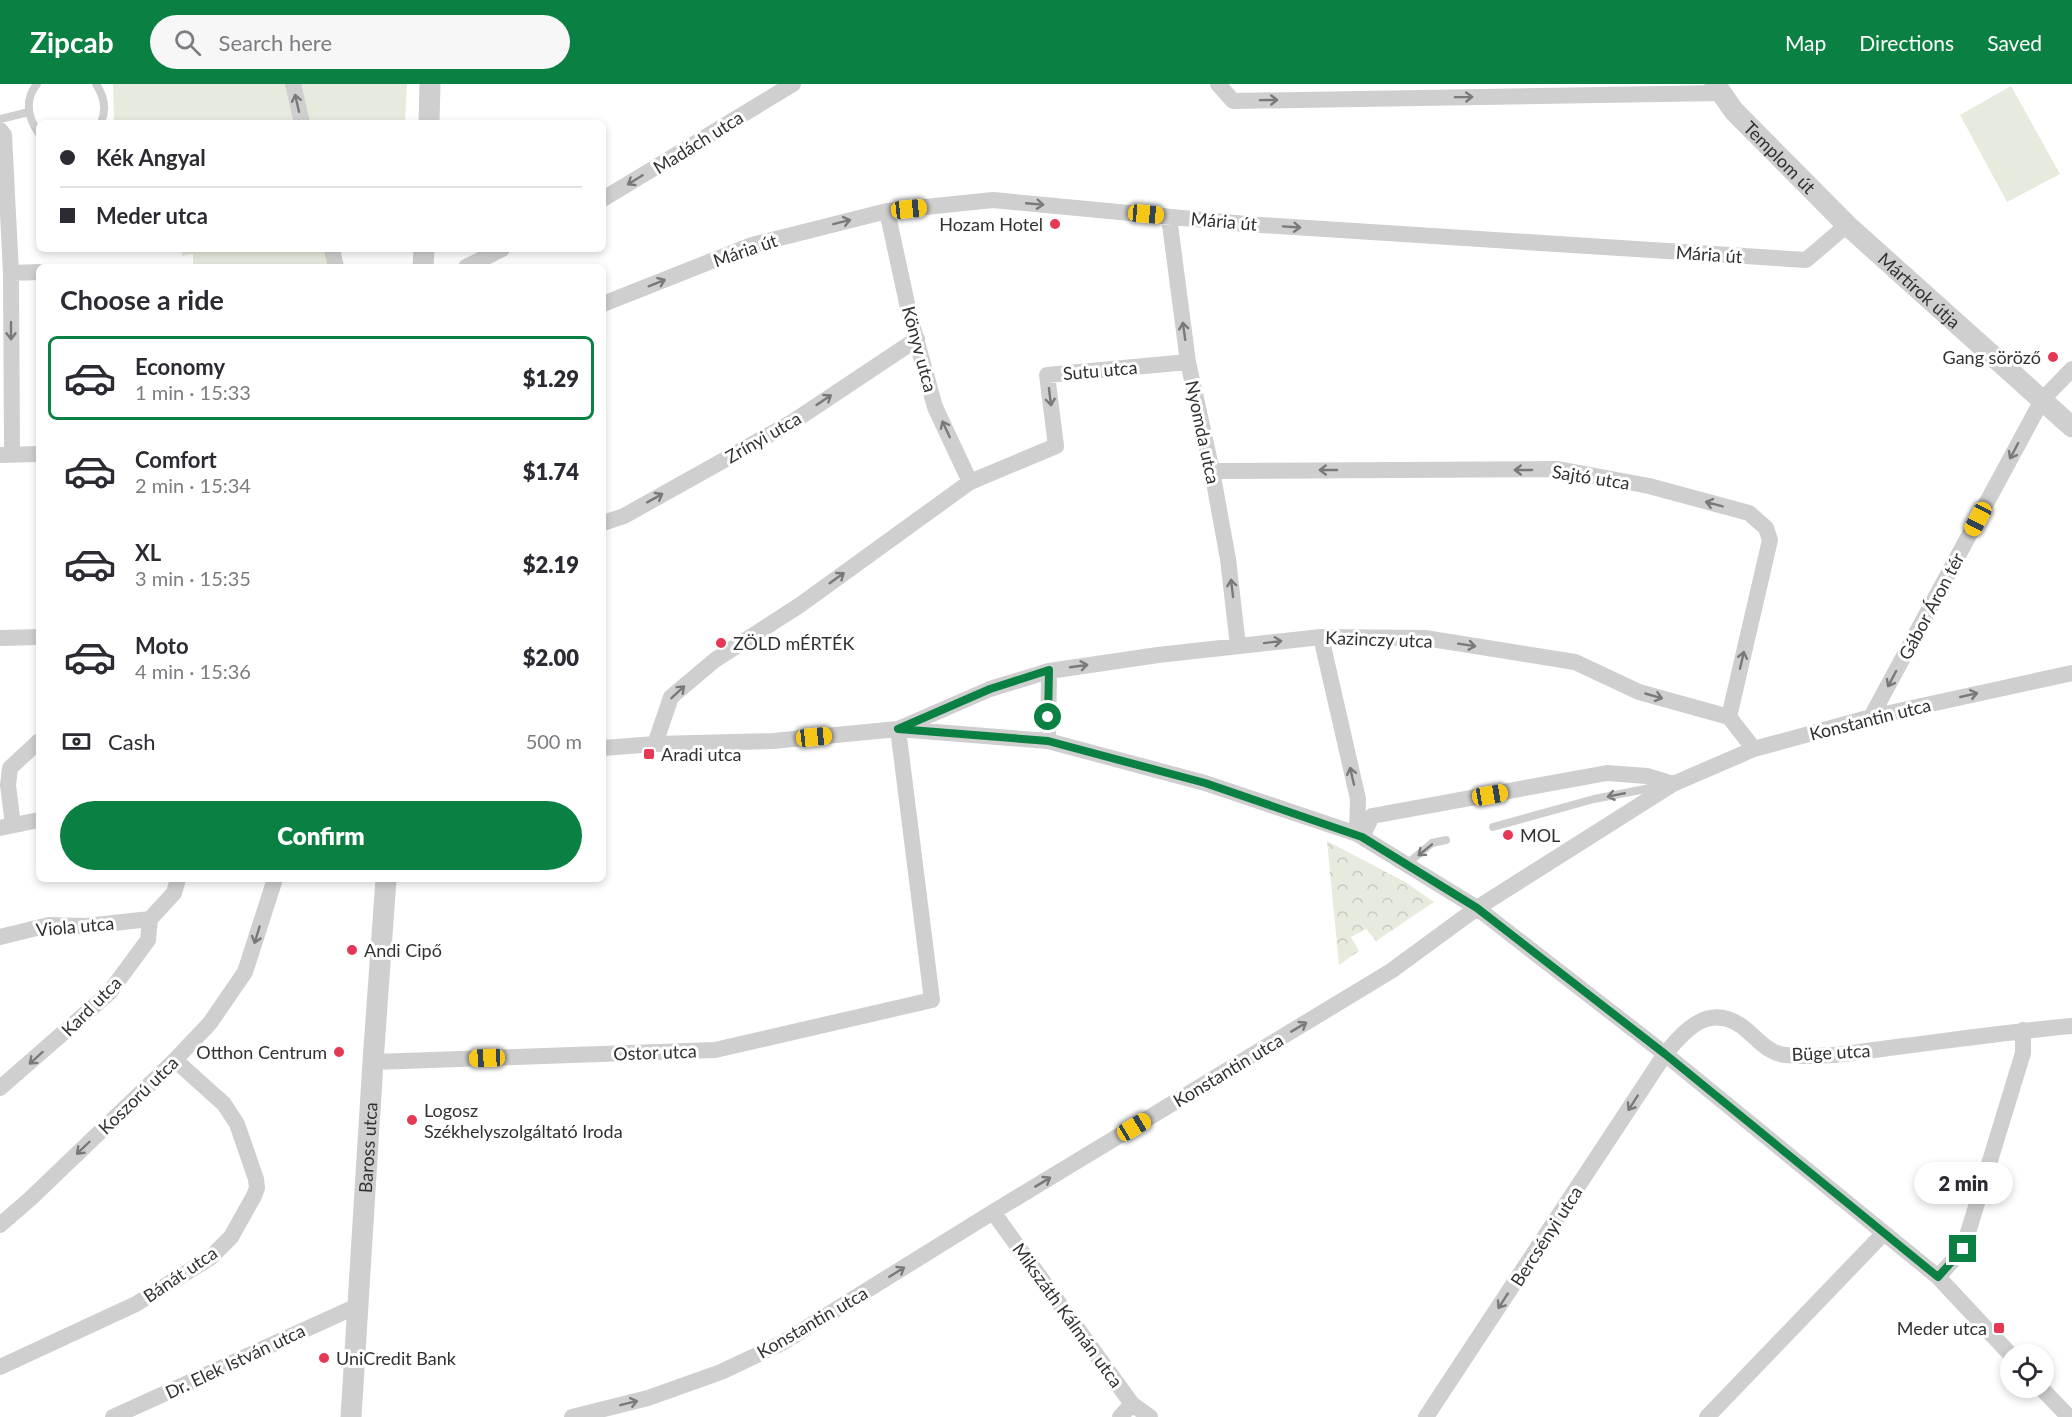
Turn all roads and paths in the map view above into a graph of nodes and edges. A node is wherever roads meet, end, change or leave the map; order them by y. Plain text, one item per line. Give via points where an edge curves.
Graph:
1 (37, 84) edge
2 (96, 84) edge
3 (293, 84) edge
4 (430, 84) edge
5 (793, 84) edge
6 (1218, 84) edge
7 (1718, 89) edge
8 (29, 112) junction
9 (0, 119) edge
10 (102, 120) edge
11 (301, 120) edge
12 (429, 120) edge
13 (0, 130) edge
14 (36, 130) edge
15 (606, 197) edge
16 (887, 211) junction
17 (1169, 216) junction
18 (1847, 225) junction
19 (496, 252) edge
20 (471, 264) edge
21 (36, 272) edge
22 (11, 273) junction
23 (606, 303) edge
24 (917, 339) junction
25 (1188, 362) junction
26 (2072, 369) edge
27 (2042, 400) junction
28 (2072, 427) edge
29 (6, 454) edge
30 (36, 454) edge
31 (1212, 471) junction
32 (970, 482) junction
33 (606, 523) edge
34 (36, 637) edge
35 (1322, 637) junction
36 (0, 638) edge
37 (1239, 646) junction
38 (1049, 670) junction
39 (2072, 673) edge
40 (1729, 717) junction
41 (1871, 717) junction
42 (898, 729) junction
43 (1048, 741) junction
44 (36, 744) edge
45 (655, 744) junction
46 (606, 748) edge
47 (1754, 749) junction
48 (1673, 784) junction
49 (36, 821) edge
50 (7, 826) edge
51 (1493, 827) dead end
52 (1359, 836) junction
53 (1446, 840) dead end
54 (1407, 864) junction
55 (177, 882) edge
56 (274, 882) edge
57 (386, 882) edge
58 (1477, 908) junction
59 (150, 919) junction
60 (0, 938) edge
61 (2072, 1026) edge
62 (2022, 1030) junction
63 (1665, 1054) junction
64 (175, 1060) junction
65 (373, 1062) junction
66 (0, 1088) edge
67 (993, 1212) junction
68 (0, 1225) edge
69 (1884, 1233) junction
70 (1938, 1277) junction
71 (357, 1306) junction
72 (2001, 1344) edge
73 (0, 1366) edge
74 (2051, 1398) edge
75 (1132, 1404) junction
76 (113, 1417) edge
77 (351, 1417) edge
78 (572, 1417) edge
79 (1120, 1417) edge
80 (1149, 1417) edge
81 (1426, 1417) edge
82 (1707, 1417) edge
83 (2069, 1417) edge

1 - 8 lane via 29,98
2 - 10 lane via 105,105
11 -> 3 street
4 - 12 street
5 -> 15 street, Madách utca
6 -> 7 street via 1233,101
7 - 18 street, Templom út via 1734,111
8 - 9 lane
8 - 14 lane
13 - 22 street via 4,135
16 -> 17 street, Mária út via 993,200
23 -> 16 street, Mária út via 752,245
16 - 24 street, Könyv utca
17 -> 18 street, Mária út via 1806,260
25 -> 17 street, Nyomda utca
18 - 27 street, Mártírok útja
19 - 20 street
21 - 22 street
22 -> 29 street
32 -> 24 street, Könyv utca via 935,407
33 -> 24 street, Zrínyi utca via 794,421
25 - 31 street, Nyomda utca
25 -> 32 street, Sutu utca via 1047,375 1056,446
26 - 27 street, Gábor Áron tér
27 - 28 street, Mártírok útja
27 -> 41 street, Gábor Áron tér
29 - 30 street
37 -> 31 street, Nyomda utca
40 -> 31 street, Sajtó utca via 1770,540 1766,528 1749,513 1649,486 1558,470
45 -> 32 street via 671,697 707,667
34 - 36 street
37 -> 35 street, Kazinczy utca
35 -> 40 street, Kazinczy utca via 1425,638 1575,662 1639,692
52 -> 35 street via 1358,799
38 -> 37 street, Kazinczy utca
38 - 42 street, Kazinczy utca via 990,689
38 - 43 street
41 -> 39 street, Konstantin utca
40 - 47 street
41 - 47 street, Konstantin utca
42 - 43 street
42 - 45 street via 773,741
42 - 65 street, Ostor utca via 932,1000 715,1050
43 - 52 street via 1205,783
44 - 50 street via 9,768
45 - 46 street
47 - 48 street, Konstantin utca
48 -> 51 lane via 1594,799
48 - 52 street via 1647,776 1607,773 1372,816
48 - 58 street, Konstantin utca
49 - 50 street
52 - 54 street
53 -> 54 lane via 1432,843
54 - 58 street
55 - 59 street, Kard utca via 174,892
56 -> 64 street, Koszorú utca via 245,972 210,1023
57 - 65 street, Baross utca
58 - 63 street
67 -> 58 street, Konstantin utca via 1390,971
59 - 60 street, Viola utca via 86,926 49,925
59 -> 66 street, Kard utca via 148,940 109,993
61 - 62 street
62 - 63 street, Büge utca via 1841,1055 1783,1055 1760,1043 1740,1025 1721,1017 1702,1019
62 - 70 street via 2023,1053 1963,1249
63 - 69 street
63 -> 81 street, Bercsényi utca
64 -> 68 street, Koszorú utca
64 - 73 street, Bánát utca via 224,1104 237,1124 256,1179 254,1196 231,1237 210,1258 136,1304
65 - 71 street, Baross utca
67 - 75 street, Mikszáth Kálmán utca
78 -> 67 street, Konstantin utca via 648,1398 721,1372 782,1343
69 - 70 street
69 - 82 street
70 - 72 street
71 - 76 street, Dr. Elek István utca
71 - 77 street, Baross utca
74 - 83 street
75 - 79 street, Mikszáth Kálmán utca
75 - 80 street

